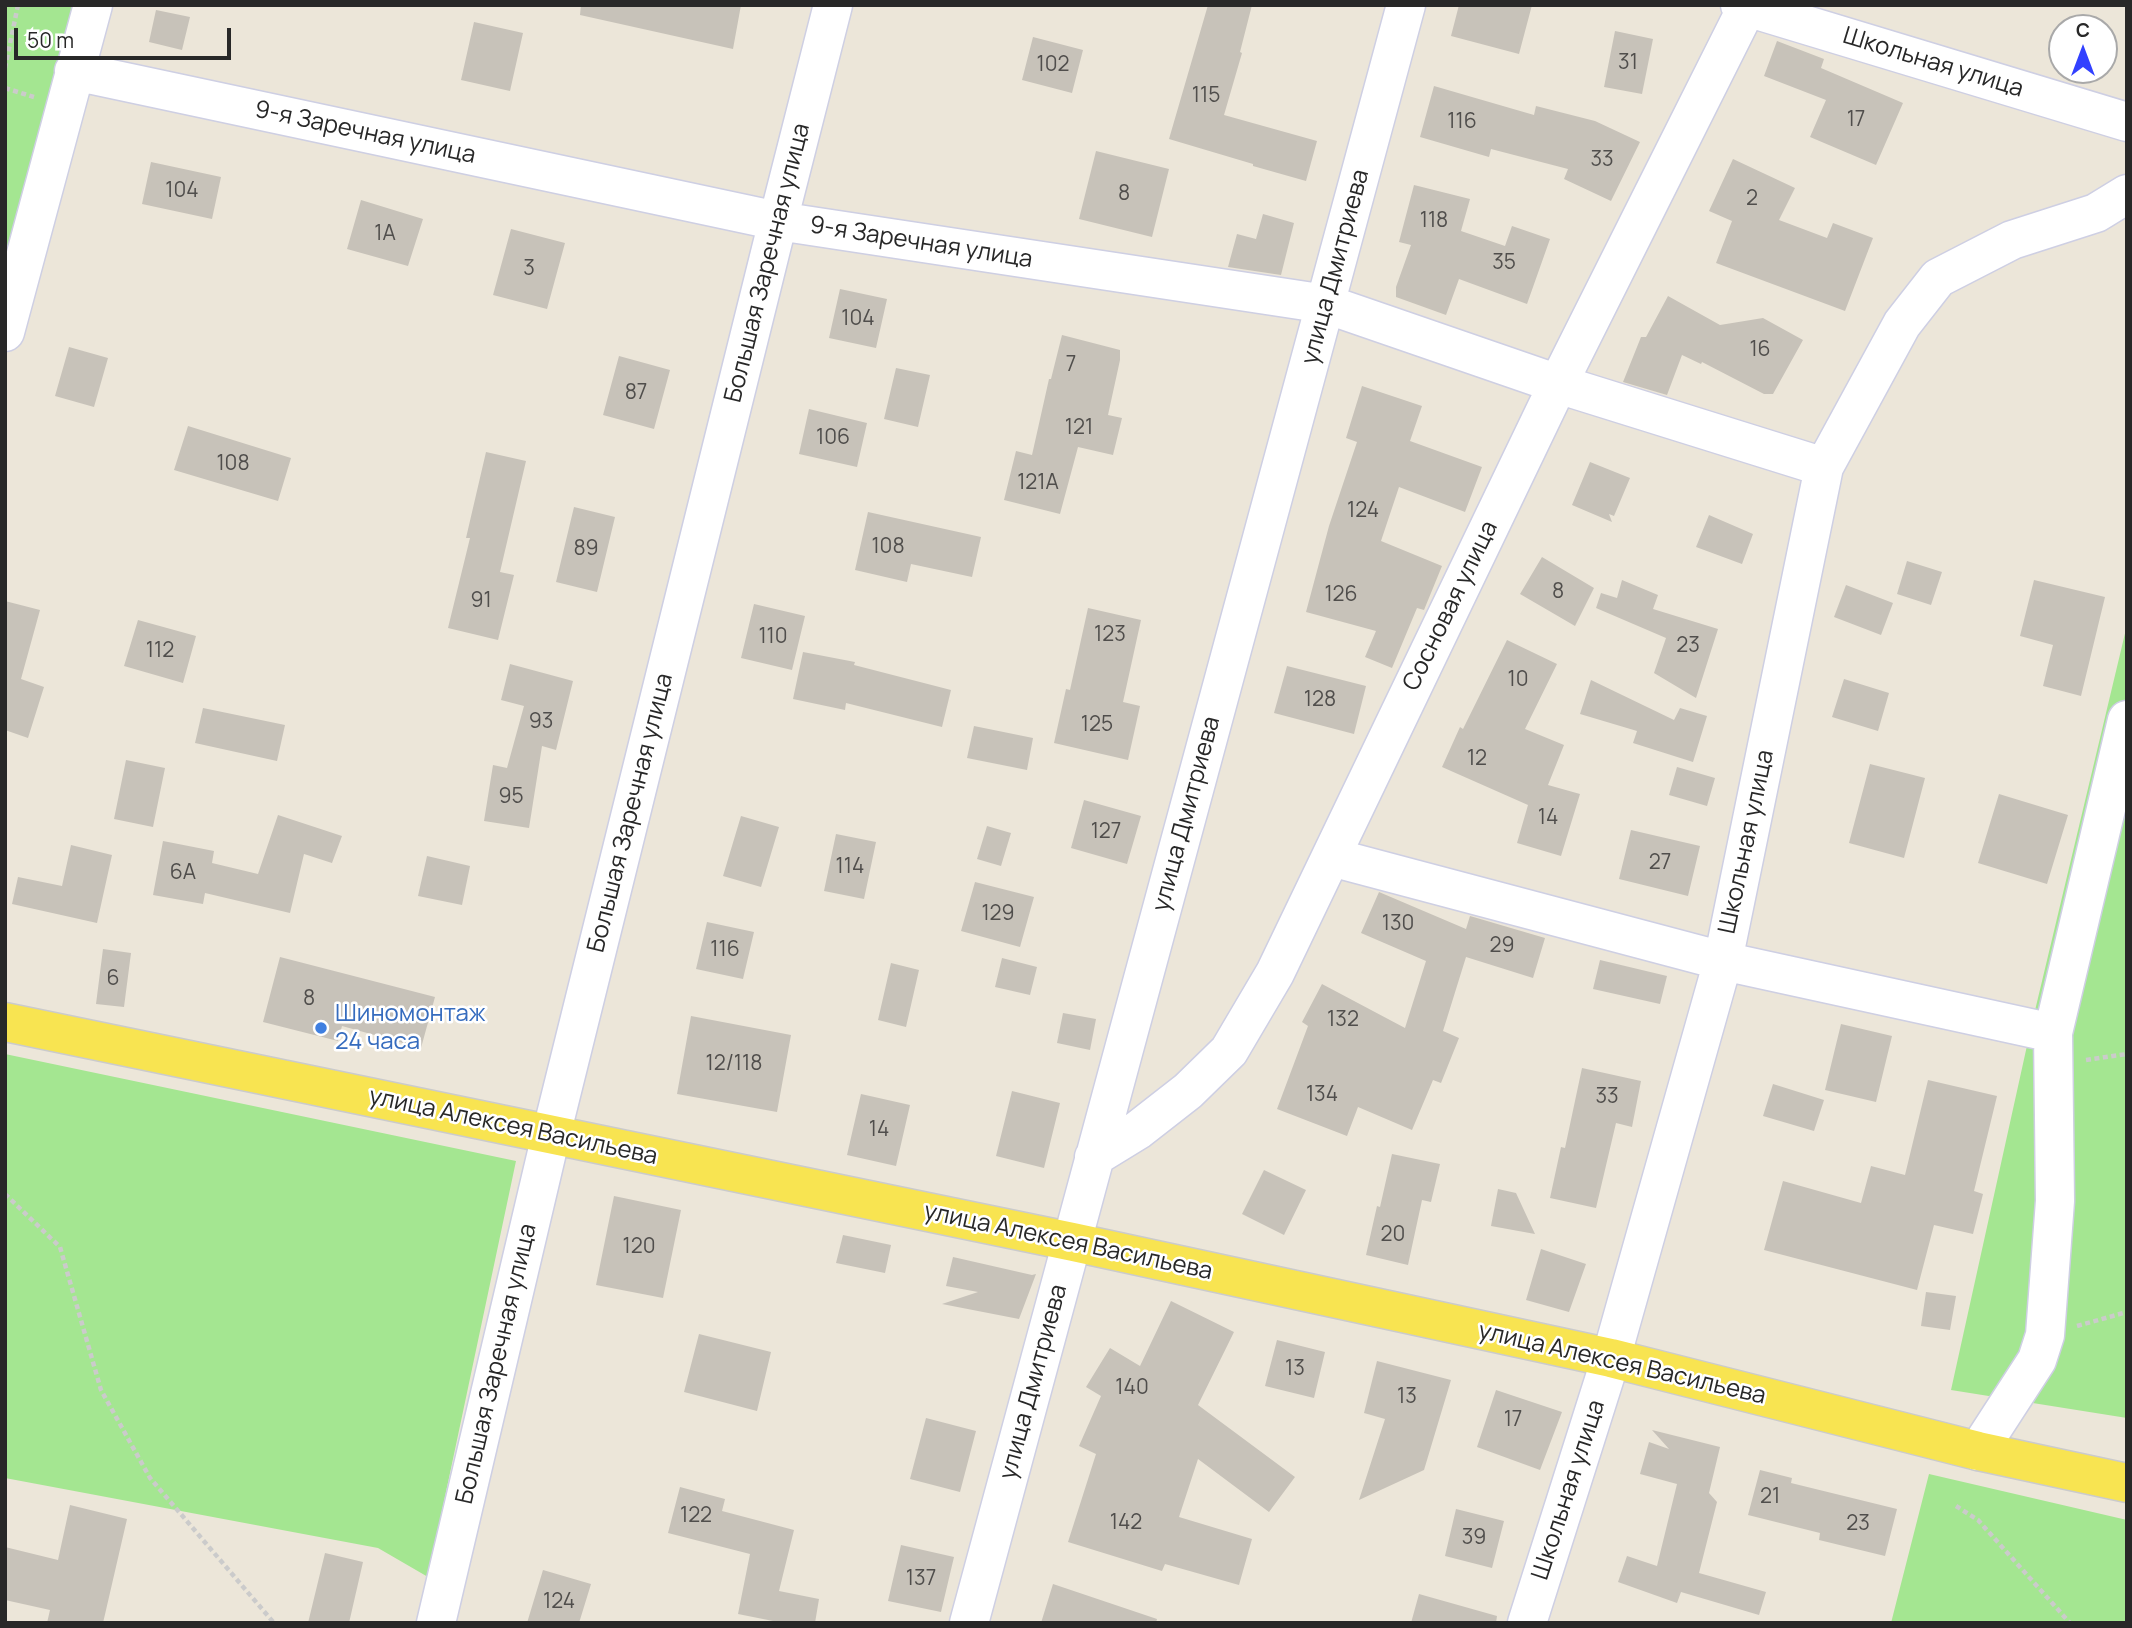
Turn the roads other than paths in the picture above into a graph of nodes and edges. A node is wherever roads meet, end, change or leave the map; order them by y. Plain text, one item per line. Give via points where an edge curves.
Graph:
1 (93, 5) edge
2 (833, 5) edge
3 (1406, 5) edge
4 (1745, 6) edge
5 (74, 71) junction
6 (2127, 122) edge
7 (2127, 194) edge
8 (778, 221) junction
9 (1326, 304) junction
10 (5, 332) edge
11 (1558, 384) junction
12 (1824, 467) junction
13 (2127, 720) edge
14 (1331, 856) junction
15 (1723, 961) junction
16 (5, 1022) edge
17 (2053, 1049) junction
18 (551, 1135) junction
19 (1094, 1157) junction
20 (1073, 1242) junction
21 (1611, 1359) junction
22 (1978, 1451) junction
23 (2127, 1483) edge
24 (436, 1623) edge
25 (968, 1623) edge
26 (1527, 1623) edge

1 - 5 street
2 - 8 street, Большая Заречная улица
3 - 9 street, улица Дмитриева
4 - 6 street, Школьная улица
4 - 11 street, Сосновая улица
5 - 8 street, 9-я Заречная улица
5 - 10 street
7 - 12 street, Школьная улица via 2096,214 2011,240 1938,278 1902,324
8 - 9 street, 9-я Заречная улица
8 - 18 street, Большая Заречная улица
9 - 11 street, 9-я Заречная улица
9 - 19 street, улица Дмитриева
11 - 12 street, 9-я Заречная улица
11 - 14 street, Сосновая улица
12 - 15 street, Школьная улица
13 - 17 street
14 - 15 street
14 - 19 street, Сосновая улица via 1275,973 1229,1051 1188,1091
15 - 17 street
15 - 21 street, Школьная улица
16 - 18 main road, улица Алексея Васильева
17 - 22 street via 2055,1201 2045,1335 2037,1360
18 - 20 main road, улица Алексея Васильева
18 - 24 street, Большая Заречная улица
19 - 20 street, улица Дмитриева
20 - 21 main road, улица Алексея Васильева
20 - 25 street, улица Дмитриева
21 - 22 main road, улица Алексея Васильева
21 - 26 street, Школьная улица
22 - 23 main road, улица Алексея Васильева

